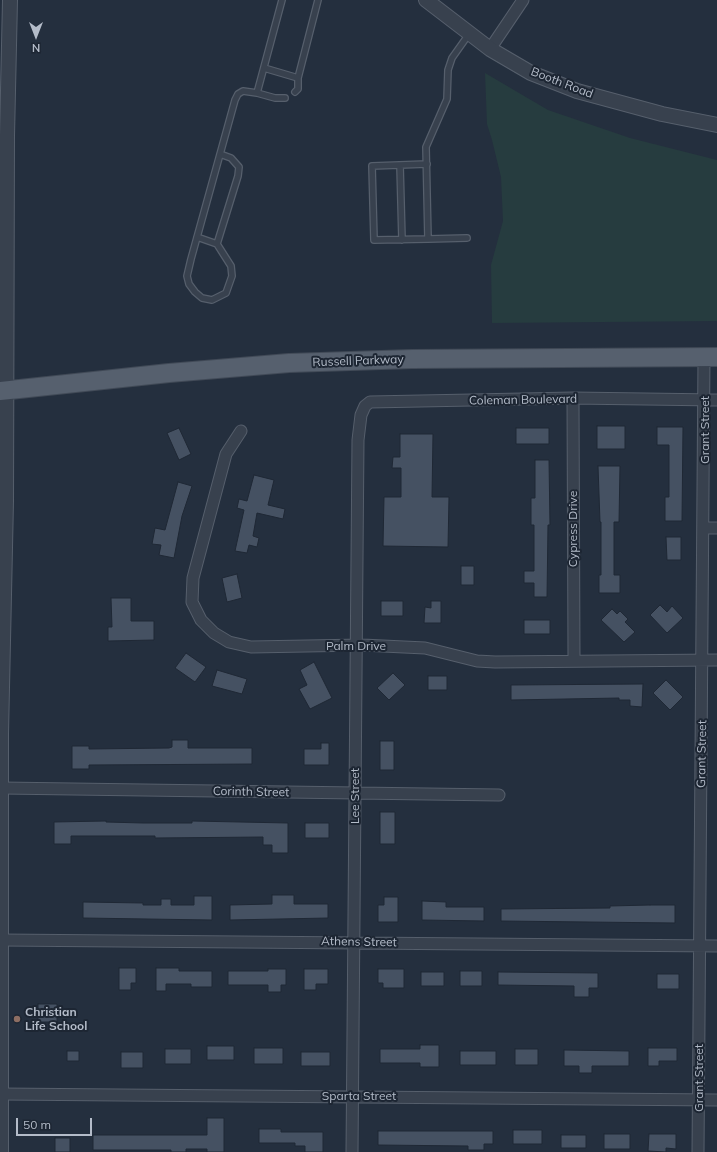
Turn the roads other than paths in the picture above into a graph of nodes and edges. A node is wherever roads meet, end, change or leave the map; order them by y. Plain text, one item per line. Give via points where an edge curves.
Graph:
1 (10, 0) edge
2 (282, 0) edge
3 (318, 0) edge
4 (426, 0) edge
5 (523, 0) edge
6 (469, 34) junction
7 (490, 49) junction
8 (264, 68) junction
9 (298, 78) junction
10 (295, 92) dead end
11 (258, 93) junction
12 (285, 98) dead end
13 (717, 125) edge
14 (4, 136) edge
15 (220, 154) junction
16 (427, 164) junction
17 (400, 165) junction
18 (197, 237) junction
19 (467, 238) dead end
20 (428, 239) junction
21 (402, 240) junction
22 (3, 244) edge
23 (217, 244) junction
24 (711, 357) edge
25 (3, 391) edge
26 (573, 398) junction
27 (705, 400) junction
28 (717, 400) edge
29 (241, 431) dead end
30 (358, 440) joint
31 (704, 528) junction
32 (717, 528) edge
33 (1, 641) edge
34 (357, 645) junction
35 (574, 660) junction
36 (703, 660) junction
37 (717, 660) edge
38 (0, 734) edge
39 (2, 788) junction
40 (356, 794) junction
41 (499, 795) dead end
42 (1, 940) junction
43 (354, 942) junction
44 (700, 946) junction
45 (717, 946) edge
46 (1, 1094) edge
47 (353, 1096) junction
48 (699, 1100) junction
49 (717, 1100) edge
50 (1, 1152) edge
51 (352, 1152) edge
52 (698, 1152) edge

1 - 14 street
2 - 8 lane
3 - 9 lane
4 - 6 street, Booth Road
5 - 7 street
6 - 7 street, Booth Road
6 - 16 lane via 452,58 448,70 447,99 426,147
7 - 13 street, Booth Road via 531,73 577,91 662,114
8 - 9 lane
8 - 11 lane
9 - 10 lane via 298,89
11 - 12 lane
11 - 15 lane via 249,90 238,94
14 - 22 street
15 - 18 lane
15 - 23 lane via 232,158 239,167
16 - 17 lane
16 - 20 lane
17 - 21 lane
17 - 21 lane via 372,166 374,240
18 - 23 lane
18 - 23 lane via 187,276 195,292 202,298 212,300 226,293 232,276 231,266
19 - 20 lane
20 - 21 lane
22 - 25 street
24 - 25 main road, Russell Parkway via 412,359 289,364 169,373
24 - 27 street, Grant Street
25 - 33 street
26 - 27 street, Coleman Boulevard
26 - 30 street, Coleman Boulevard via 370,402 361,415
26 - 35 street, Cypress Drive
27 - 28 street, Coleman Boulevard
27 - 31 street, Grant Street
29 - 34 street, Palm Drive via 226,454 193,578 192,602 201,620 214,633 229,642 251,647
30 - 34 street, Lee Street
31 - 32 street
31 - 36 street, Grant Street
33 - 38 street
34 - 35 street, Palm Drive via 425,648 477,661
34 - 40 street, Lee Street
35 - 36 street, Palm Drive
36 - 37 street, Palm Drive
36 - 44 street, Grant Street
38 - 39 street
39 - 40 street, Corinth Street
39 - 42 street
40 - 41 street, Corinth Street
40 - 43 street, Lee Street
42 - 43 street, Athens Street
42 - 46 street
43 - 44 street, Athens Street
43 - 47 street, Lee Street
44 - 45 street, Athens Street
44 - 48 street, Grant Street
46 - 47 street, Sparta Street
46 - 50 street
47 - 48 street, Sparta Street
47 - 51 street, Lee Street
48 - 49 street, Sparta Street
48 - 52 street, Grant Street

